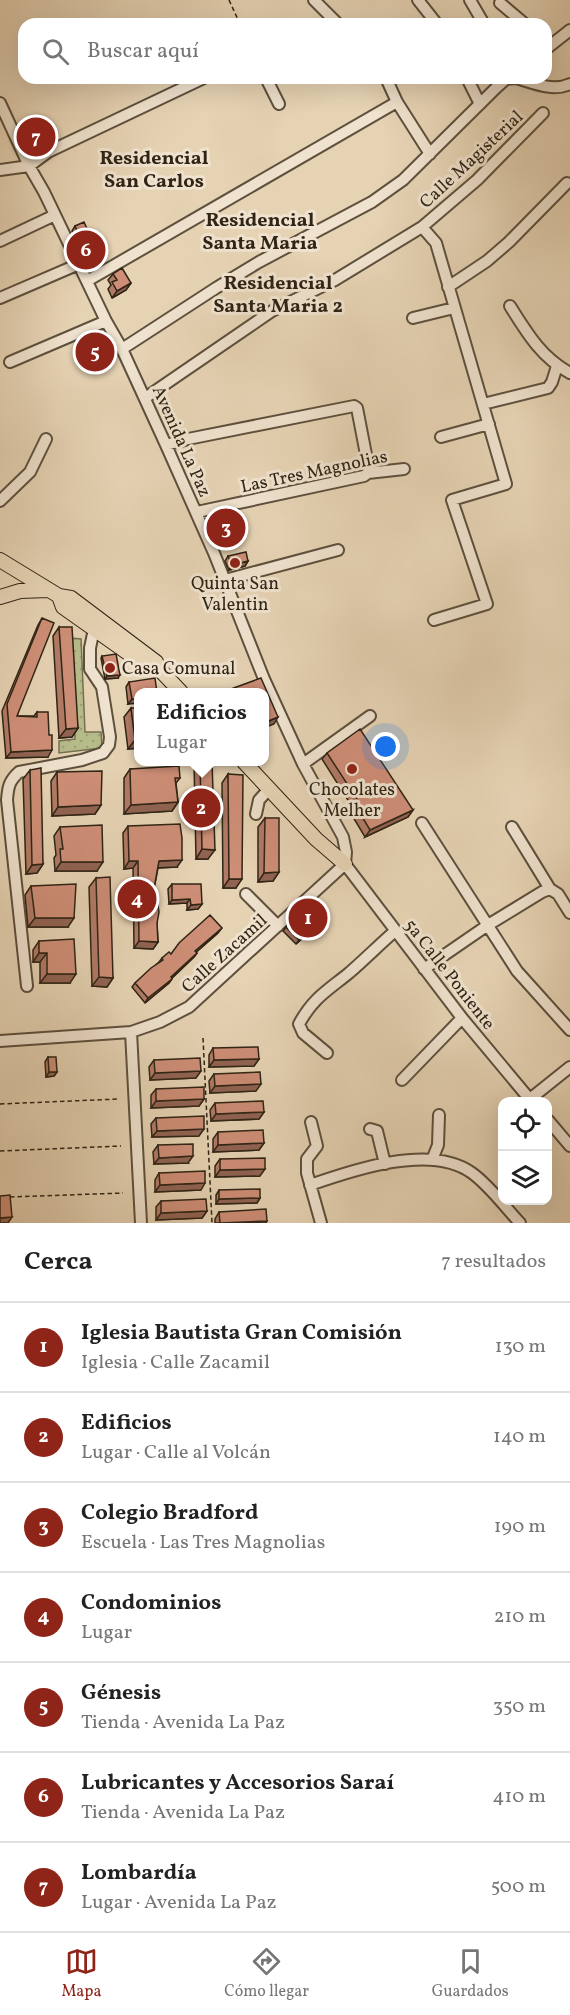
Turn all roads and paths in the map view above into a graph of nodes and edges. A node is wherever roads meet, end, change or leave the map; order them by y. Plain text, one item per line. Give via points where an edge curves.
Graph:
1 (229, 0) edge
2 (314, 0) edge
3 (418, 0) edge
4 (470, 0) edge
5 (500, 3) dead end
6 (237, 18) edge
7 (332, 18) edge
8 (432, 18) edge
9 (480, 18) edge
10 (518, 18) edge
11 (570, 30) edge
12 (552, 42) edge
13 (191, 84) edge
14 (269, 84) edge
15 (389, 84) edge
16 (470, 84) edge
17 (501, 84) edge
18 (538, 84) edge
19 (567, 86) edge
20 (398, 102) junction
21 (0, 103) edge
22 (279, 104) dead end
23 (480, 104) junction
24 (543, 113) dead end
25 (429, 154) junction
26 (29, 166) junction
27 (0, 170) edge
28 (567, 183) dead end
29 (55, 215) junction
30 (422, 227) junction
31 (0, 241) edge
32 (79, 264) junction
33 (87, 281) junction
34 (448, 287) junction
35 (0, 298) edge
36 (510, 306) dead end
37 (454, 308) junction
38 (413, 318) dead end
39 (106, 321) junction
40 (122, 349) junction
41 (10, 362) dead end
42 (557, 366) junction
43 (570, 373) edge
44 (145, 398) junction
45 (483, 404) junction
46 (489, 424) junction
47 (441, 437) dead end
48 (46, 439) dead end
49 (166, 445) junction
50 (404, 469) dead end
51 (368, 473) junction
52 (0, 501) edge
53 (196, 512) junction
54 (338, 550) dead end
55 (0, 562) edge
56 (225, 580) junction
57 (54, 593) junction
58 (0, 597) edge
59 (434, 620) dead end
60 (94, 629) junction
61 (160, 670) junction
62 (176, 688) edge
63 (268, 688) edge
64 (269, 690) edge
65 (370, 716) dead end
66 (303, 764) junction
67 (248, 766) edge
68 (269, 789) junction
69 (256, 814) dead end
70 (422, 823) dead end
71 (512, 827) dead end
72 (345, 864) junction
73 (550, 889) junction
74 (246, 894) dead end
75 (570, 913) edge
76 (488, 925) junction
77 (278, 926) junction
78 (394, 931) junction
79 (424, 969) junction
80 (27, 986) dead end
81 (462, 1018) junction
82 (570, 1030) edge
83 (131, 1032) junction
84 (203, 1038) dead end
85 (0, 1041) edge
86 (327, 1053) dead end
87 (570, 1067) edge
88 (402, 1080) dead end
89 (528, 1097) edge
90 (535, 1097) edge
91 (119, 1099) dead end
92 (0, 1104) edge
93 (439, 1115) dead end
94 (311, 1122) dead end
95 (552, 1125) edge
96 (370, 1129) dead end
97 (121, 1146) dead end
98 (570, 1146) edge
99 (0, 1151) edge
100 (432, 1160) junction
101 (385, 1164) junction
102 (310, 1185) junction
103 (123, 1193) dead end
104 (11, 1197) edge
105 (141, 1223) edge
106 (212, 1223) edge
107 (321, 1223) edge
108 (520, 1223) edge

1 - 6 path
2 - 7 street
3 - 8 street
4 - 9 street
5 - 10 street
11 - 12 street
13 - 26 street via 48,152
14 - 22 street
15 - 20 street
16 - 23 street
17 - 23 street
18 - 19 street
20 - 25 street
20 - 33 street
21 - 26 street, Avenida La Paz
23 - 25 street
24 - 30 street, Calle Magisterial via 477,180
25 - 40 street via 403,180 372,201 259,262
26 - 27 street
26 - 29 street, Avenida La Paz
28 - 34 street via 509,242
29 - 31 street
29 - 32 street, Avenida La Paz
30 - 34 street via 436,243
30 - 44 street, Calle Magisterial via 335,280 272,311
32 - 33 street, Avenida La Paz
32 - 35 street
33 - 39 street, Avenida La Paz
34 - 37 street
36 - 42 street via 532,342
37 - 38 street
37 - 45 street
39 - 40 street, Avenida La Paz
39 - 41 street
40 - 44 street, Avenida La Paz
42 - 43 street
42 - 45 street via 548,388
44 - 49 street, Avenida La Paz
45 - 46 street
46 - 47 street
46 - 59 street via 506,484 452,500 487,604
48 - 52 street via 30,472
49 - 51 street via 354,406
49 - 53 street, Avenida La Paz
50 - 51 street, Las Tres Magnolias
51 - 53 street, Las Tres Magnolias
53 - 56 street, Avenida La Paz
54 - 56 street
55 - 57 main road
56 - 63 street, Avenida La Paz
57 - 58 main road via 20,591
57 - 60 main road via 63,607
57 - 61 main road via 70,598 156,662
60 - 61 main road via 150,668
60 - 80 street via 90,669 102,687 109,745 103,753 82,760 19,772 8,786
61 - 62 main road
64 - 66 street, Avenida La Paz
65 - 66 street
66 - 72 street, Avenida La Paz via 343,837
67 - 68 main road
68 - 69 street via 259,800
68 - 72 main road
70 - 76 street
71 - 73 street
72 - 77 street, Calle Zacamil
72 - 78 street, 5a Calle Poniente
73 - 75 street
73 - 76 street
74 - 77 street
76 - 79 street
76 - 82 street via 517,971
77 - 83 street, Calle Zacamil via 189,1007
78 - 79 street, 5a Calle Poniente
78 - 86 street via 304,1014 299,1024 303,1033
79 - 81 street, 5a Calle Poniente
81 - 88 street
81 - 89 street, 5a Calle Poniente
83 - 85 street, Calle Zacamil
83 - 105 street
84 - 106 path
87 - 90 street
91 - 92 path
93 - 100 street via 438,1145
94 - 102 street via 316,1146 307,1159
95 - 98 street
96 - 101 street via 377,1131
97 - 99 path
100 - 101 street
100 - 108 street via 446,1161 471,1172
101 - 102 street
102 - 107 street
103 - 104 path

